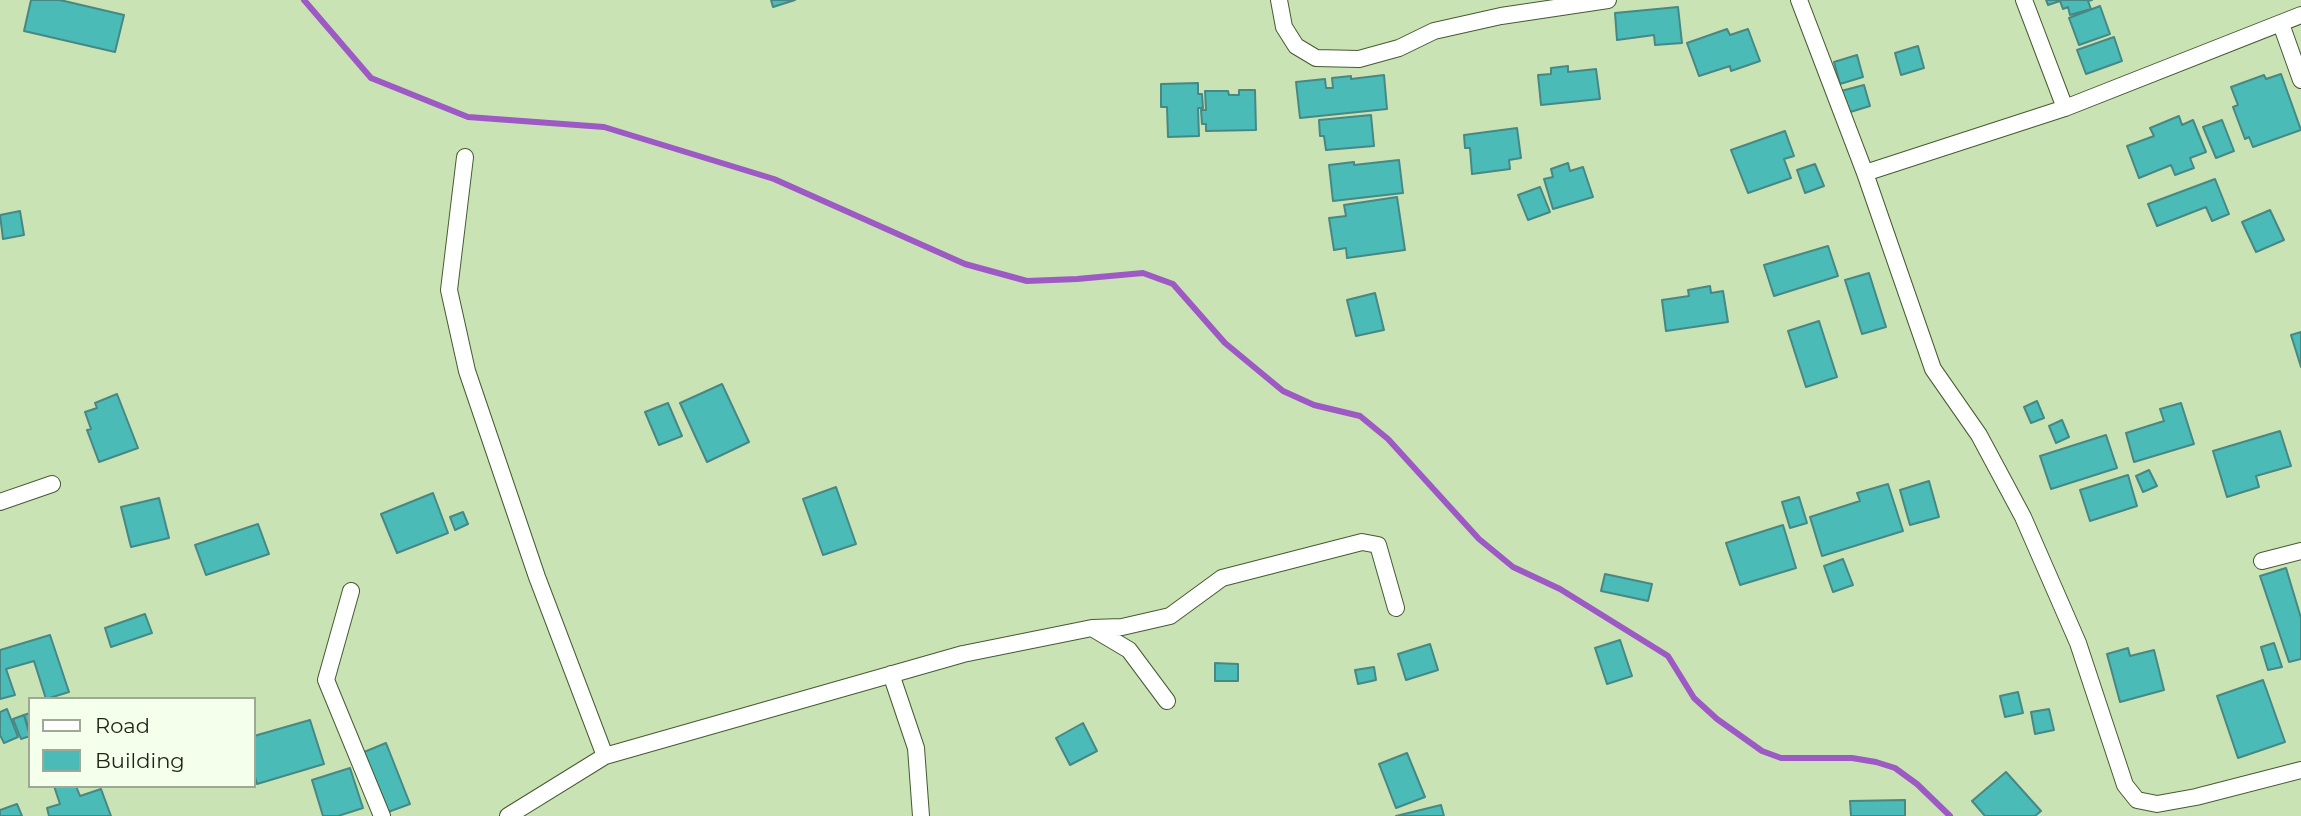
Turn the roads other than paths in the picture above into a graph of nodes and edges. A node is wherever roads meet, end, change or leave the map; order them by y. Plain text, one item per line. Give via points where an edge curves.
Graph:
1 (1279, 0) edge
2 (1608, 0) edge
3 (1799, 0) edge
4 (2024, 0) edge
5 (2301, 15) edge
6 (2281, 24) junction
7 (2301, 80) edge
8 (2066, 108) junction
9 (465, 157) dead end
10 (1865, 173) junction
11 (52, 484) dead end
12 (0, 502) edge
13 (2301, 551) edge
14 (2262, 561) dead end
15 (351, 591) dead end
16 (1396, 608) dead end
17 (1092, 628) junction
18 (891, 674) junction
19 (1167, 701) dead end
20 (605, 756) junction
21 (2301, 770) edge
22 (382, 816) edge
23 (508, 816) edge
24 (921, 816) edge

1 - 2 street via 1284,27 1296,46 1316,58 1359,59 1399,48 1434,31
3 - 10 street
4 - 8 street
5 - 6 street
6 - 7 street
6 - 8 street
8 - 10 street
9 - 20 street via 449,290 467,371 537,577
10 - 21 street via 1933,369 1979,435 2023,517 2078,643 2125,785 2137,800 2157,804
11 - 12 street
13 - 14 street
15 - 22 street via 326,680
16 - 17 street via 1378,545 1362,542 1222,578 1170,616 1122,627
17 - 18 street
17 - 19 street via 1129,650
18 - 20 street
18 - 24 street via 916,748
20 - 23 street

